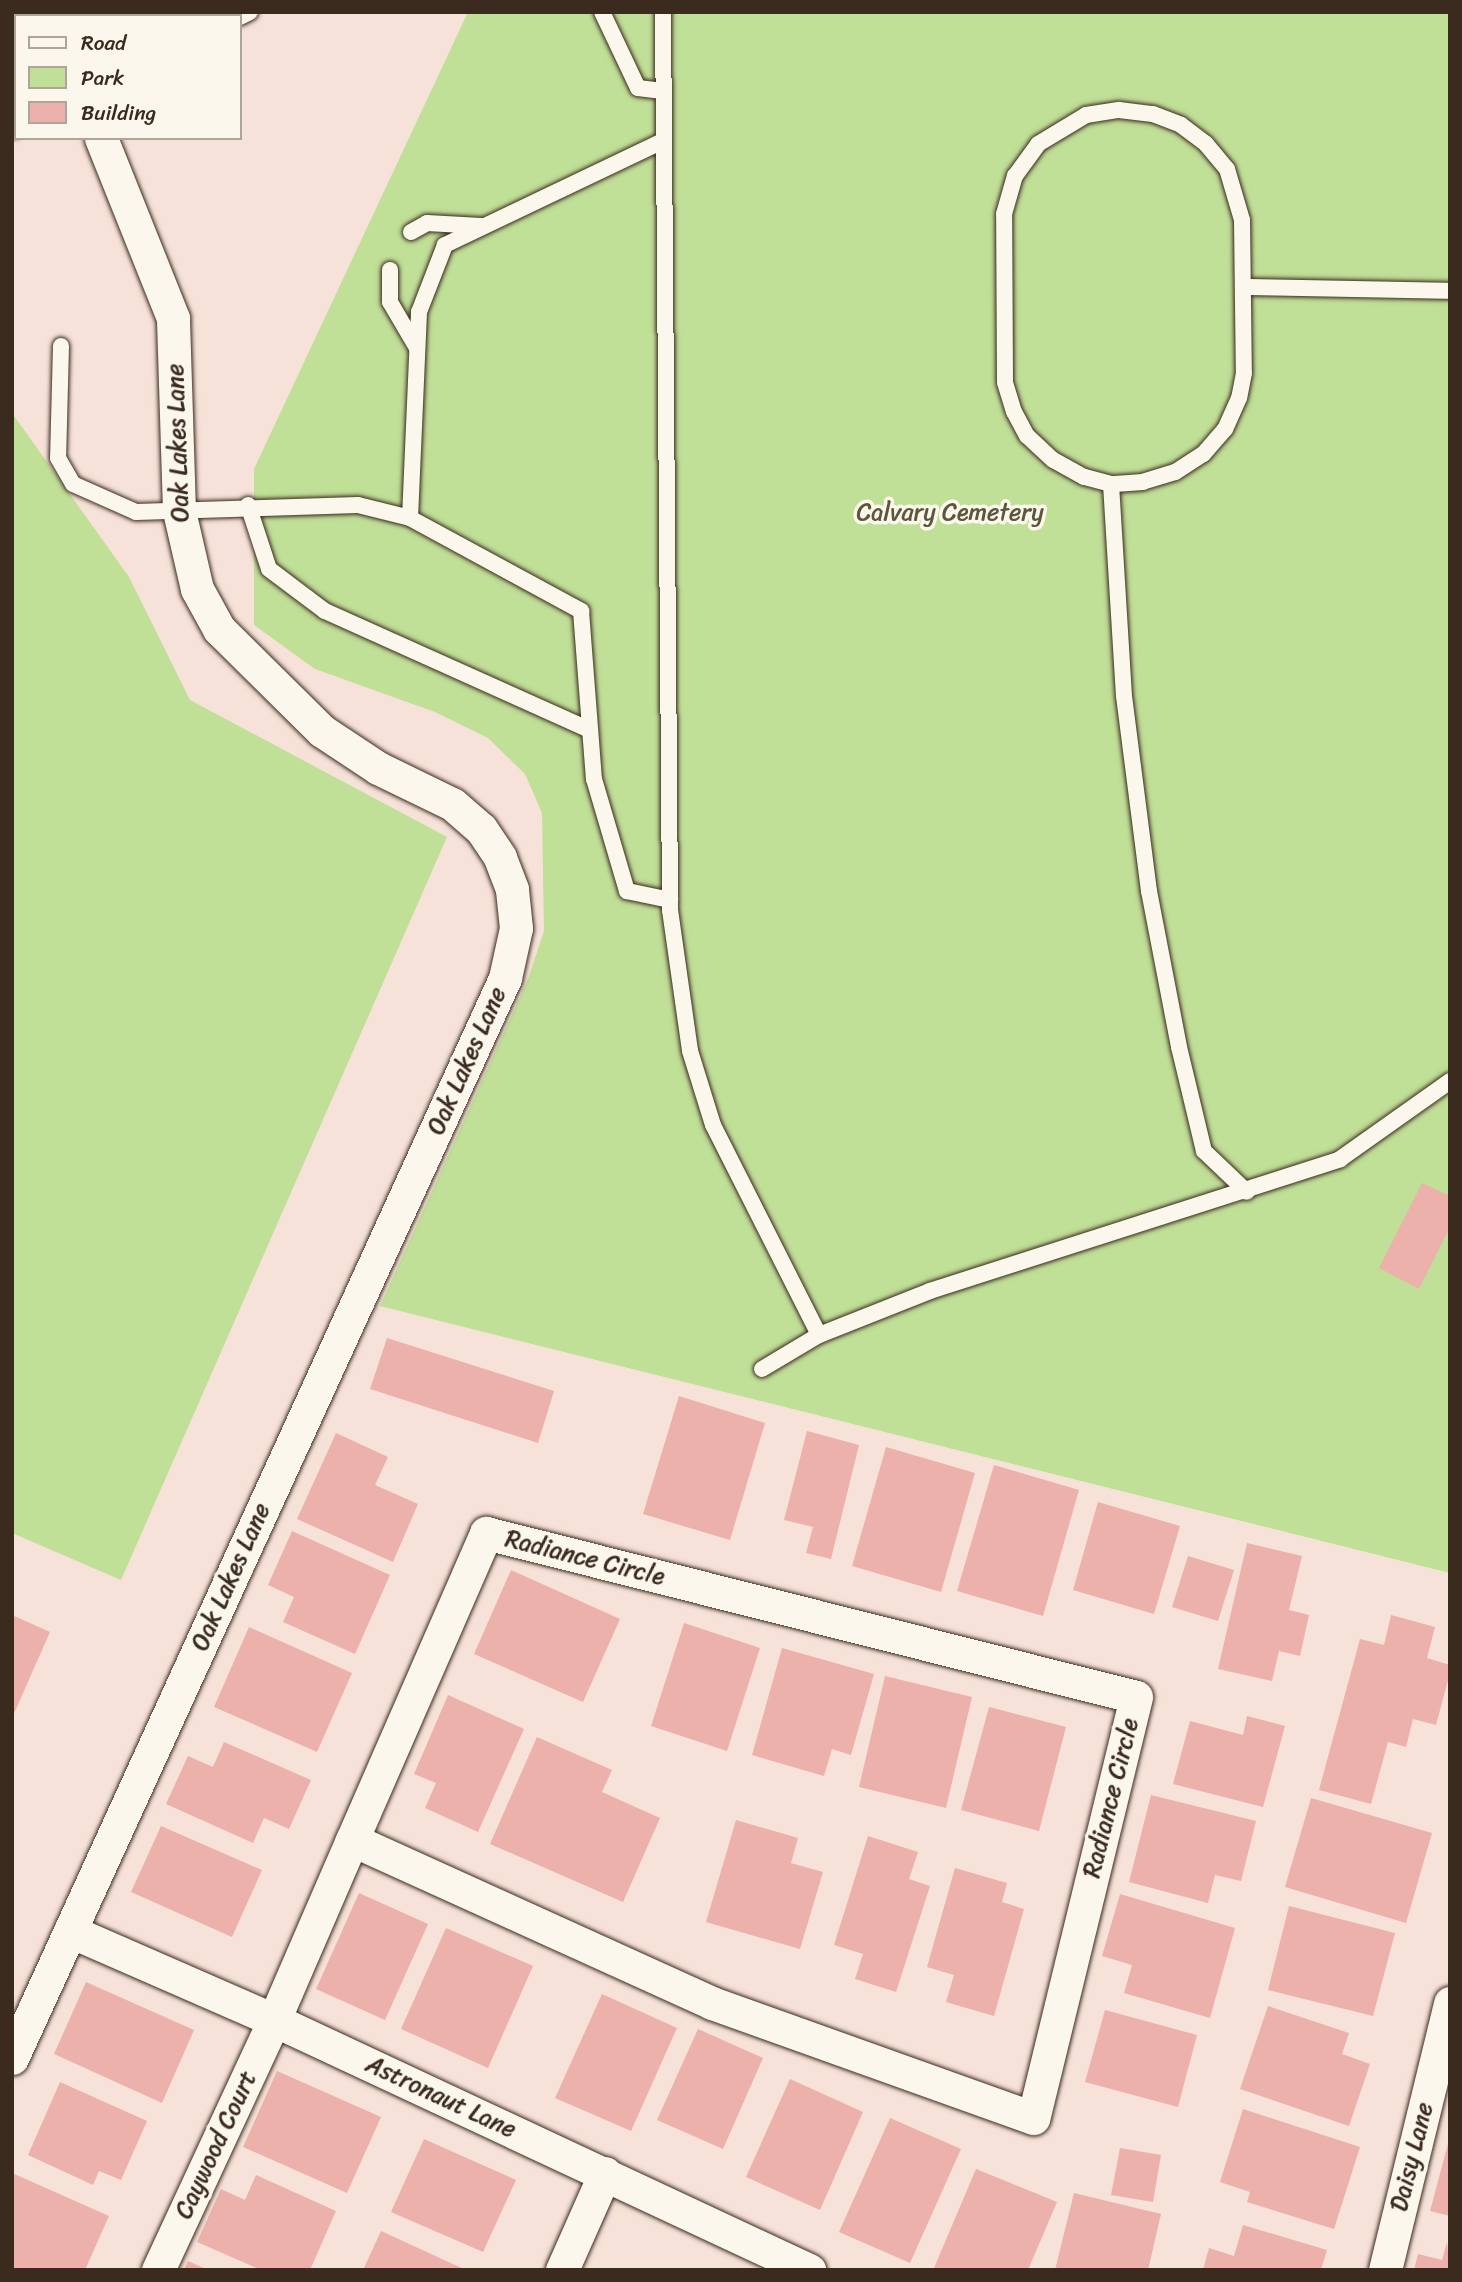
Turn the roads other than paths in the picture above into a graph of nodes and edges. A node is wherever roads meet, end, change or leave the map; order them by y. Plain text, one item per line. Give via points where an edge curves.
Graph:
1 (602, 12) edge
2 (663, 12) edge
3 (663, 91) junction
4 (102, 140) edge
5 (663, 141) junction
6 (484, 226) junction
7 (411, 232) dead end
8 (390, 270) dead end
9 (1244, 288) junction
10 (1450, 291) edge
11 (61, 346) dead end
12 (418, 349) junction
13 (1111, 484) junction
14 (248, 505) junction
15 (179, 511) junction
16 (410, 518) junction
17 (590, 730) junction
18 (670, 900) junction
19 (1450, 1081) edge
20 (1247, 1192) junction
21 (819, 1335) junction
22 (762, 1369) dead end
23 (352, 1840) junction
24 (70, 1931) junction
25 (1450, 2003) edge
26 (274, 2020) junction
27 (12, 2058) edge
28 (605, 2174) junction
29 (159, 2270) edge
30 (562, 2270) edge
31 (809, 2270) edge
32 (1385, 2270) edge

1 - 3 lane via 638,88
2 - 3 lane
3 - 5 lane
4 - 15 street, Oak Lakes Lane via 173,318
5 - 6 lane
5 - 18 lane
6 - 7 lane via 427,223
6 - 12 lane via 446,245 419,312
8 - 12 lane via 390,302
9 - 10 lane
9 - 13 lane via 1244,373 1225,429 1203,454 1175,472 1143,482
9 - 13 lane via 1242,220 1235,188 1227,169 1206,144 1181,125 1153,114 1119,110 1086,115 1038,144 1015,176 1004,214 1005,382 1014,412 1027,436 1053,460 1084,477
11 - 15 lane via 58,458 74,484 136,512
12 - 16 lane
13 - 20 lane via 1125,696 1149,891 1204,1151
14 - 15 lane
14 - 16 lane via 358,505
14 - 17 lane via 269,569 325,611
15 - 24 street, Oak Lakes Lane via 197,589 219,629 322,730 378,768 452,804 481,829 500,858 512,889 516,928 505,978
16 - 17 lane via 581,611
17 - 18 lane via 594,779 627,891
18 - 21 lane via 690,1051 713,1125
19 - 20 lane via 1340,1159
20 - 21 lane via 930,1291
21 - 22 lane
23 - 23 street, Radiance Circle via 486,1533 1136,1697 1033,2118 712,2003
23 - 26 street, Radiance Circle
24 - 26 street, Astronaut Lane
24 - 27 street, Oak Lakes Lane
25 - 32 street, Daisy Lane
26 - 28 street, Astronaut Lane
26 - 29 street, Caywood Court
28 - 30 street
28 - 31 street, Astronaut Lane

